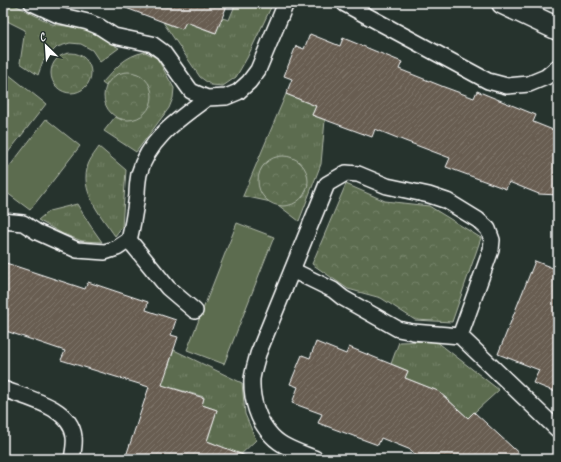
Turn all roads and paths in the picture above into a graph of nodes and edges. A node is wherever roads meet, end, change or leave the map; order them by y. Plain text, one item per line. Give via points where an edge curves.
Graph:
1 (32, 3) edge
2 (286, 3) edge
3 (503, 3) edge
4 (345, 4) edge
5 (558, 28) edge
6 (558, 66) edge
7 (208, 98) junction
8 (3, 221) edge
9 (129, 240) junction
10 (292, 270) junction
11 (195, 311) dead end
12 (460, 336) junction
13 (3, 390) edge
14 (558, 430) edge
15 (72, 459) edge
16 (316, 459) edge

1 - 7 lane via 58,15 88,22 114,36 152,44 163,52 191,91
2 - 7 lane via 258,70 249,82 238,92 226,97
3 - 5 street
4 - 6 lane via 488,81 507,86 529,84 546,77
7 - 9 lane via 172,124 146,155 139,174
8 - 9 lane via 23,224 77,250 105,252
9 - 11 lane via 168,288
10 - 12 lane via 333,290 398,329
10 - 12 lane via 327,184 346,173 358,174 387,186 446,201 478,220 488,229 492,240 491,250
10 - 16 lane via 258,354 252,378 253,399 261,421 272,437 286,447
12 - 14 lane
13 - 15 lane via 53,408 69,422 74,437

